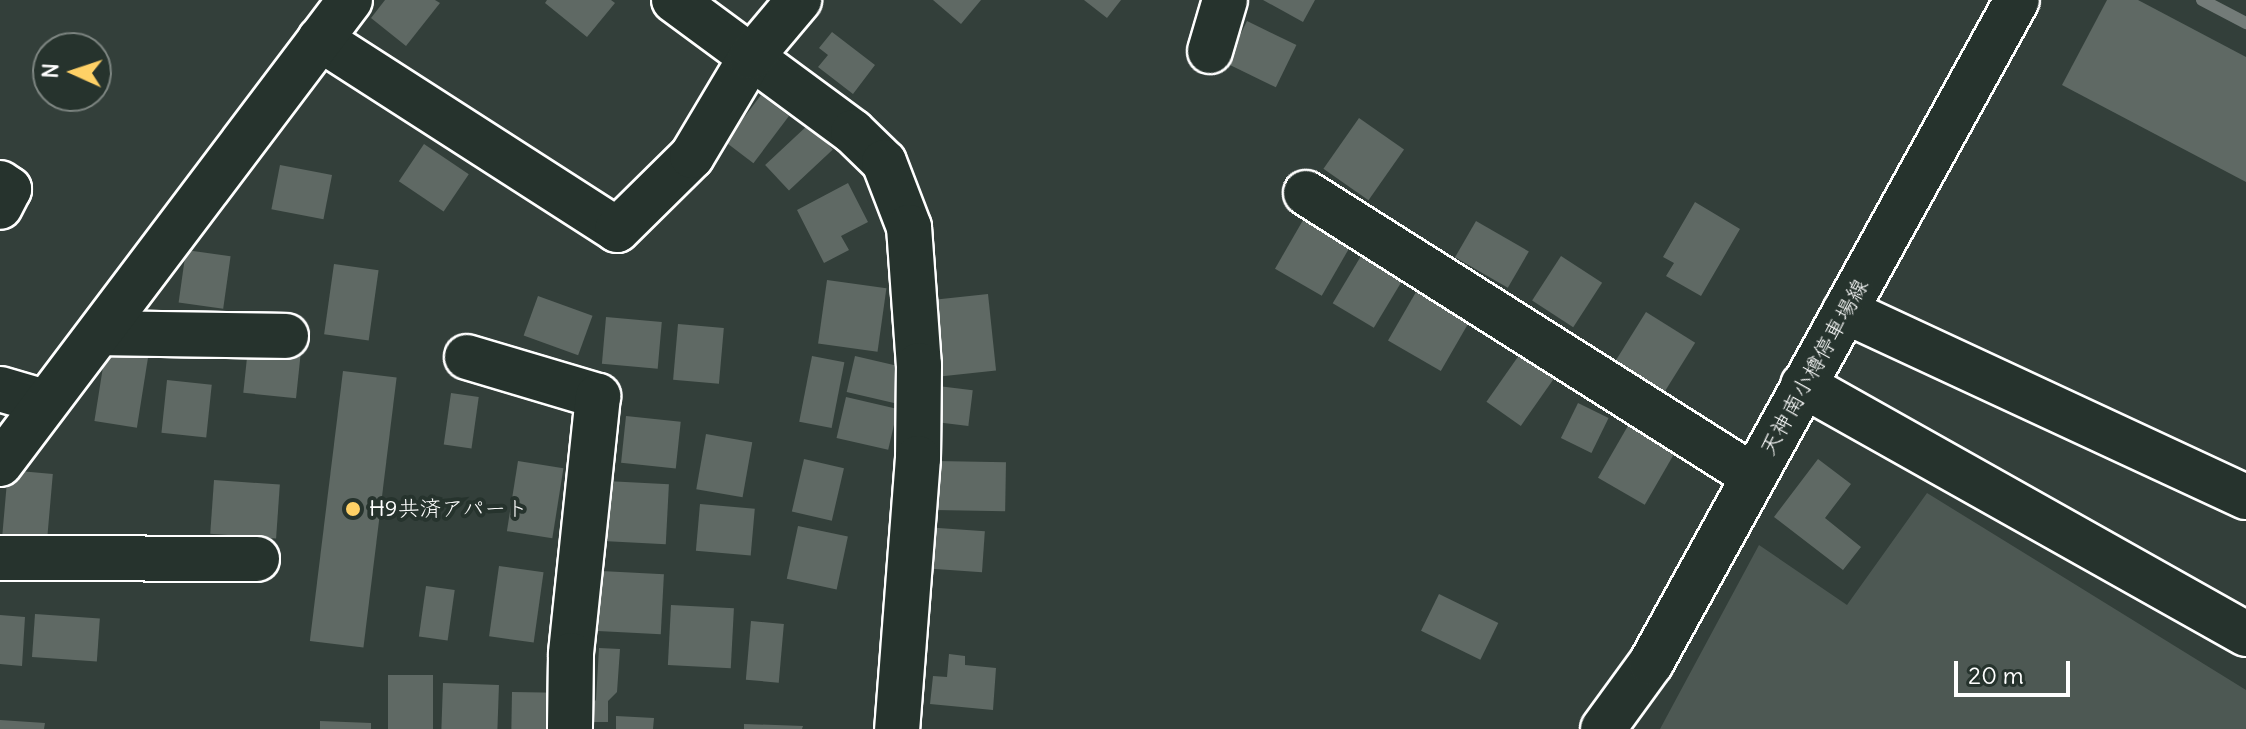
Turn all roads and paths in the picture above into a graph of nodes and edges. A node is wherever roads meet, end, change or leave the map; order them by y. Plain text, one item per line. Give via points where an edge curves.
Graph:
1 (350, 0) edge
2 (674, 0) edge
3 (799, 0) edge
4 (1225, 0) edge
5 (2017, 0) edge
6 (320, 39) junction
7 (1210, 51) dead end
8 (751, 57) junction
9 (0, 183) edge
10 (1306, 193) dead end
11 (0, 207) edge
12 (1845, 311) junction
13 (101, 333) junction
14 (286, 336) dead end
15 (467, 357) dead end
16 (1803, 385) junction
17 (0, 389) edge
18 (45, 402) junction
19 (0, 464) edge
20 (1753, 476) junction
21 (2246, 497) edge
22 (0, 558) edge
23 (257, 559) dead end
24 (2246, 634) edge
25 (570, 729) edge
26 (897, 729) edge
27 (1603, 729) edge

1 - 6 street
2 - 8 street
3 - 8 street
4 - 7 street
5 - 12 street, 天神南小樽停車場線
6 - 8 street via 617,230 692,156
6 - 13 street
8 - 26 street via 853,132 884,162 909,227 919,365 918,458
9 - 11 street via 9,189
10 - 20 street
12 - 16 street, 天神南小樽停車場線
12 - 21 street
13 - 14 street
13 - 18 street
15 - 25 street via 598,396 571,655
16 - 20 street, 天神南小樽停車場線
16 - 24 street
17 - 18 street
18 - 19 street
20 - 27 street, 天神南小樽停車場線 via 1651,663
22 - 23 street

